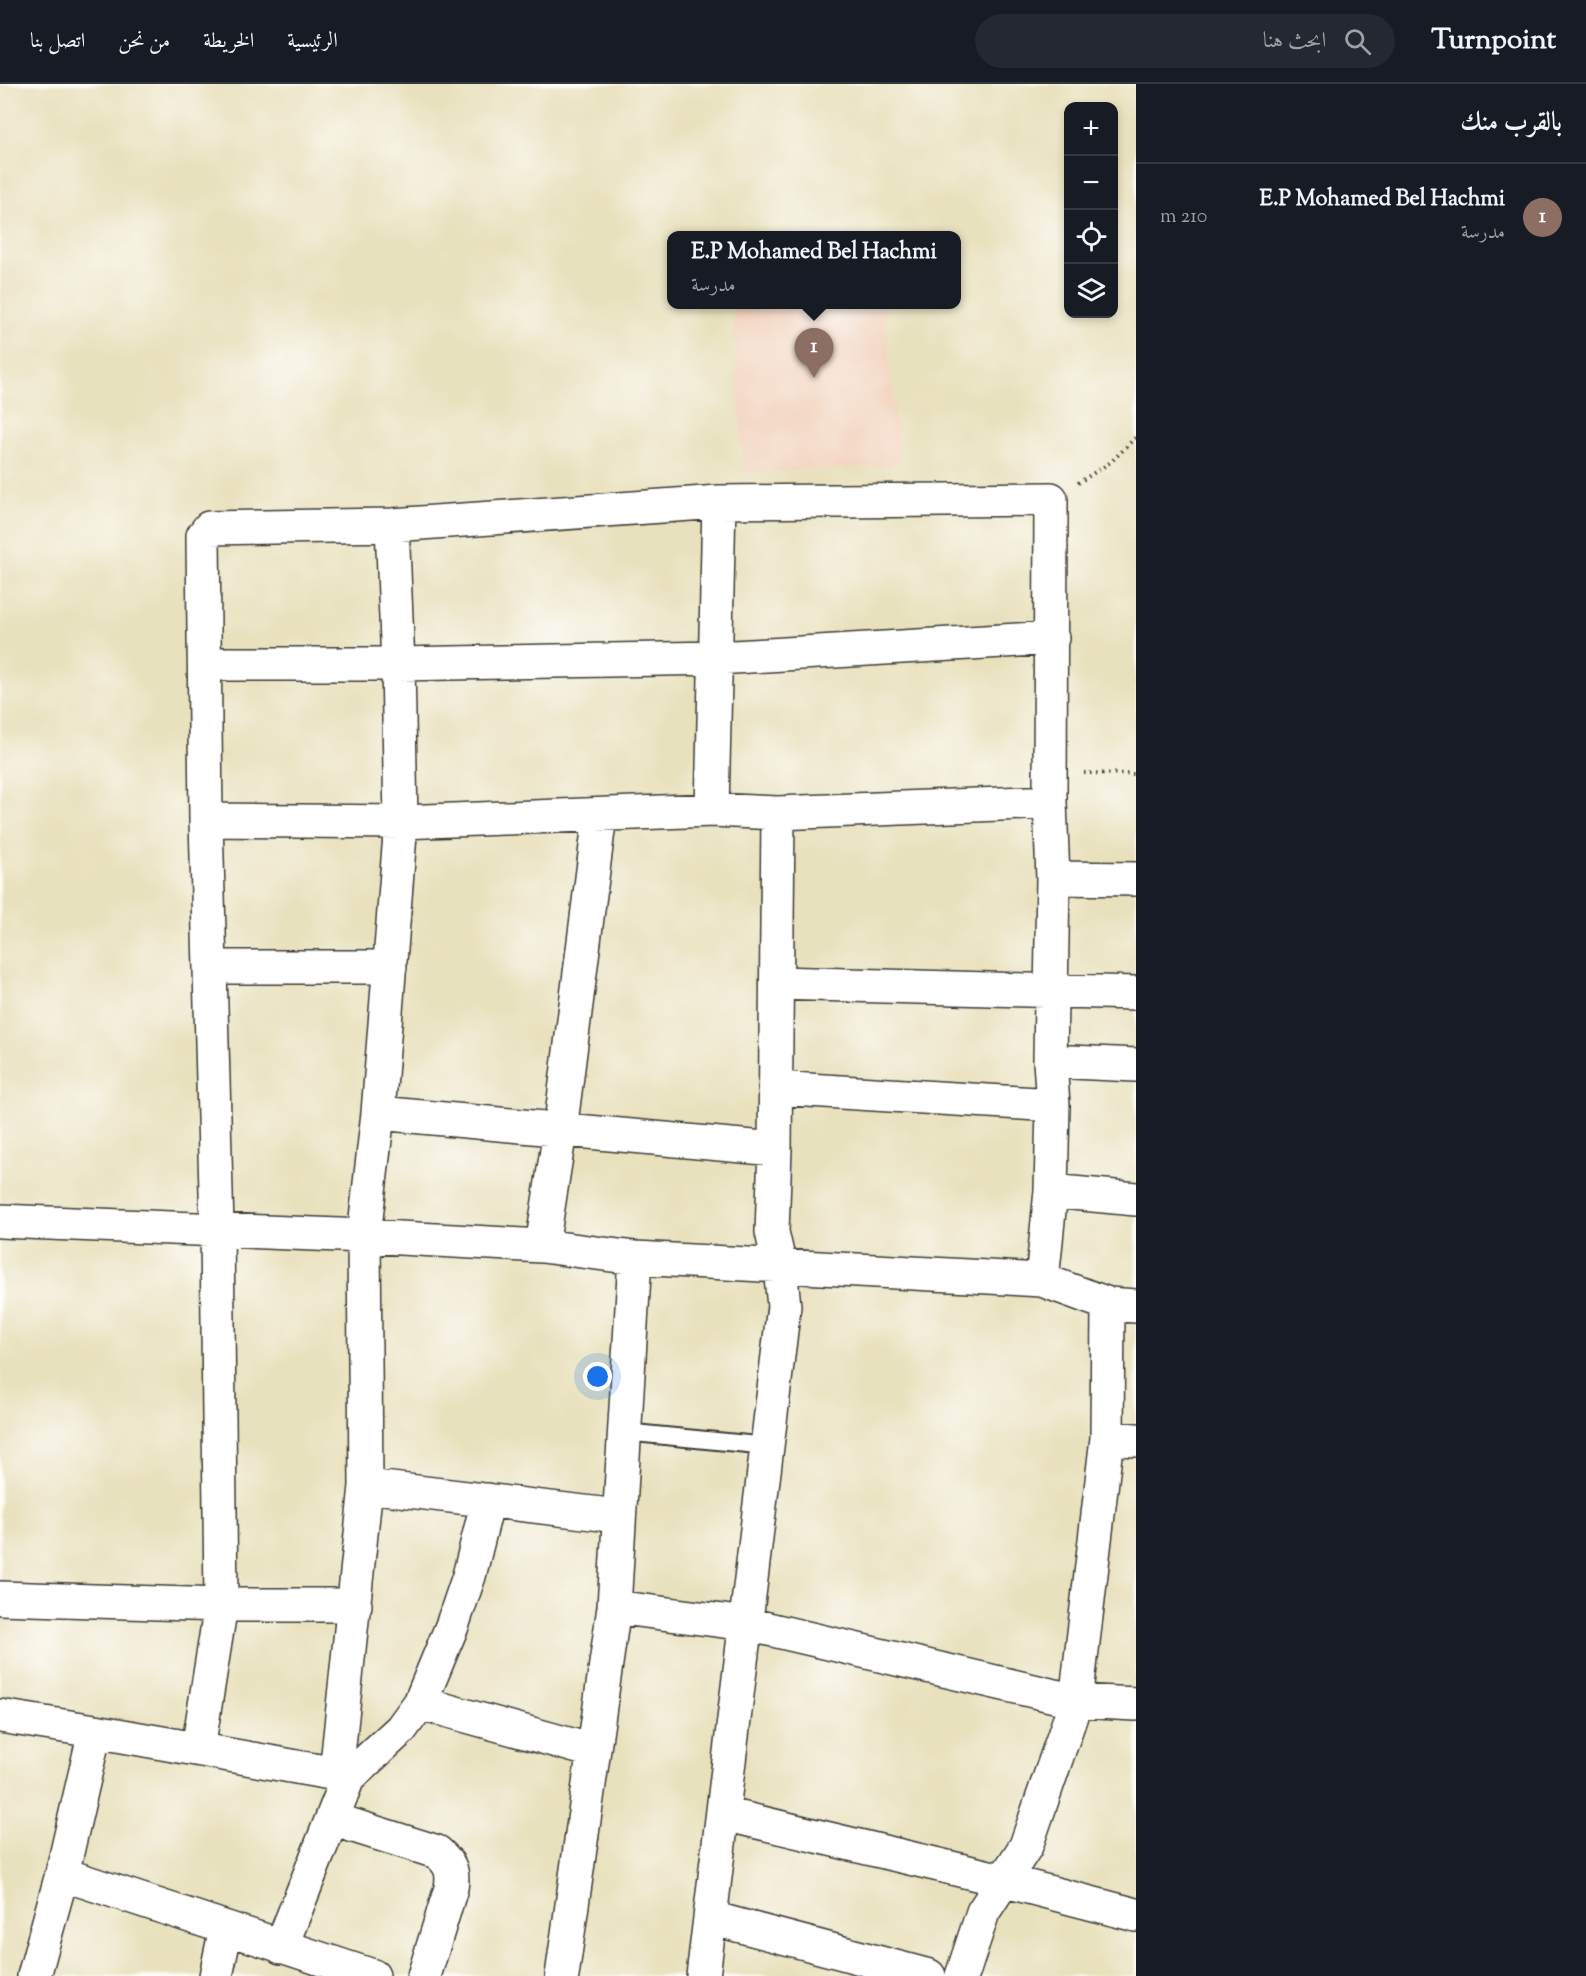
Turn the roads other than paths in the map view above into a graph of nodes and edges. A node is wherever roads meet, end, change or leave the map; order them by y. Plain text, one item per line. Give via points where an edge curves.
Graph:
1 (719, 502) junction
2 (392, 525) junction
3 (1052, 638) junction
4 (717, 658) junction
5 (205, 664) junction
6 (398, 664) junction
7 (1050, 787) junction
8 (712, 810) junction
9 (778, 813) junction
10 (600, 815) junction
11 (206, 820) junction
12 (401, 822) junction
13 (1053, 878) junction
14 (1136, 879) edge
15 (210, 967) junction
16 (390, 967) junction
17 (777, 983) junction
18 (1051, 990) junction
19 (1136, 993) edge
20 (1050, 1061) junction
21 (1136, 1065) edge
22 (775, 1088) junction
23 (1053, 1105) junction
24 (378, 1113) junction
25 (560, 1131) junction
26 (775, 1149) junction
27 (1051, 1191) junction
28 (1136, 1199) edge
29 (0, 1221) edge
30 (217, 1229) junction
31 (364, 1236) junction
32 (542, 1246) junction
33 (635, 1258) junction
34 (780, 1267) junction
35 (1042, 1280) junction
36 (1122, 1305) edge
37 (624, 1432) junction
38 (1121, 1439) edge
39 (768, 1446) junction
40 (366, 1486) junction
41 (488, 1500) junction
42 (618, 1516) junction
43 (0, 1598) edge
44 (221, 1605) junction
45 (355, 1605) junction
46 (614, 1607) junction
47 (747, 1624) junction
48 (1077, 1701) junction
49 (420, 1704) junction
50 (1136, 1704) edge
51 (0, 1716) edge
52 (95, 1731) junction
53 (198, 1749) junction
54 (594, 1751) junction
55 (342, 1776) junction
56 (724, 1814) junction
57 (332, 1819) junction
58 (62, 1875) junction
59 (1002, 1880) junction
60 (1136, 1915) edge
61 (711, 1918) junction
62 (226, 1928) junction
63 (282, 1947) junction
64 (34, 1976) edge
65 (216, 1976) edge
66 (373, 1976) edge
67 (424, 1976) edge
68 (562, 1976) edge
69 (704, 1976) edge
70 (929, 1976) edge
71 (962, 1976) edge

1 - 2 street
1 - 3 street via 1051,499
1 - 4 street
2 - 5 street via 209,528 203,536
2 - 6 street
3 - 4 street
3 - 7 street
4 - 6 street
4 - 8 street
5 - 6 street
5 - 11 street
6 - 12 street
7 - 9 street
7 - 13 street
8 - 9 street
8 - 10 street
9 - 17 street
10 - 12 street
10 - 25 street
11 - 12 street
11 - 15 street
12 - 16 street
13 - 14 street
13 - 18 street
15 - 16 street
15 - 30 street
16 - 24 street
17 - 18 street
17 - 22 street
18 - 19 street
18 - 20 street
20 - 21 street
20 - 23 street
22 - 23 street
22 - 26 street
23 - 27 street
24 - 25 street
24 - 31 street
25 - 26 street
25 - 32 street
26 - 34 street via 772,1232
27 - 28 street
27 - 35 street
29 - 30 street
30 - 31 street
30 - 44 street
31 - 32 street
31 - 40 street
32 - 33 street
33 - 34 street
33 - 37 street
34 - 35 street
34 - 39 street via 784,1306
35 - 36 street
36 - 38 street
37 - 39 lane
37 - 42 street
38 - 48 street
39 - 47 street
40 - 41 street
40 - 45 street
41 - 42 street
41 - 49 street via 456,1616
42 - 46 street
43 - 44 street
44 - 45 street
44 - 53 street
45 - 55 street
46 - 47 street
46 - 54 street
47 - 48 street
47 - 56 street
48 - 50 street
48 - 59 street via 1026,1846
49 - 54 street
49 - 55 street via 378,1753
51 - 52 street
52 - 53 street
52 - 58 street
53 - 55 street
54 - 68 street
55 - 57 street
56 - 59 street
56 - 61 street
57 - 63 street
57 - 67 street via 437,1852 448,1862 453,1877 451,1888
58 - 62 street
58 - 64 street
59 - 60 street
59 - 71 street via 983,1912
61 - 69 street
61 - 70 street
62 - 63 street
62 - 65 street
63 - 66 street

